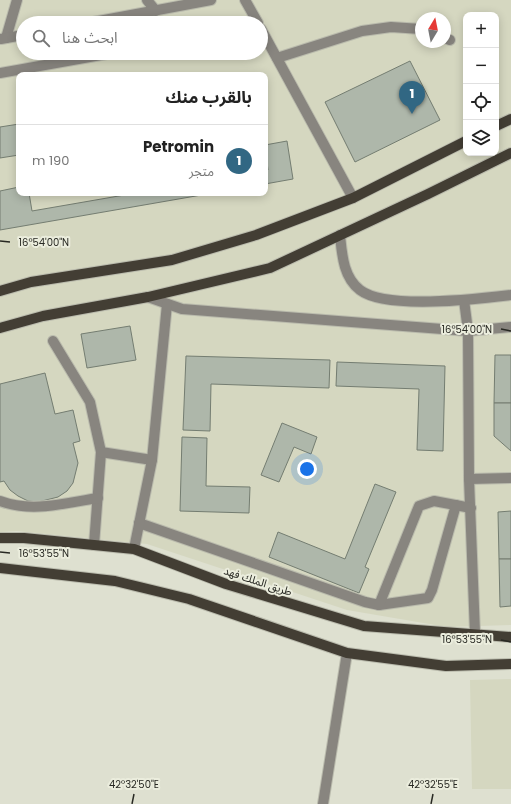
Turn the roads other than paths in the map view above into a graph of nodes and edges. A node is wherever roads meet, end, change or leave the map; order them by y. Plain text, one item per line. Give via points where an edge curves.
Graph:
1 (17, 0) edge
2 (147, 0) edge
3 (211, 0) edge
4 (245, 0) edge
5 (156, 11) junction
6 (128, 16) edge
7 (254, 16) edge
8 (415, 29) edge
9 (16, 36) edge
10 (3, 38) edge
11 (268, 42) edge
12 (277, 58) junction
13 (75, 60) edge
14 (0, 74) edge
15 (511, 119) edge
16 (499, 125) edge
17 (463, 143) edge
18 (511, 152) edge
19 (353, 198) junction
20 (340, 235) junction
21 (0, 291) edge
22 (511, 295) edge
23 (148, 297) junction
24 (464, 300) junction
25 (167, 304) junction
26 (511, 327) edge
27 (0, 328) edge
28 (468, 331) junction
29 (53, 341) dead end
30 (101, 452) junction
31 (152, 460) junction
32 (511, 478) edge
33 (470, 479) junction
34 (98, 498) junction
35 (0, 501) edge
36 (456, 505) junction
37 (470, 508) junction
38 (139, 523) junction
39 (0, 538) edge
40 (94, 545) junction
41 (134, 549) junction
42 (0, 568) edge
43 (379, 605) junction
44 (475, 633) junction
45 (511, 637) edge
46 (347, 653) junction
47 (511, 664) edge
48 (324, 804) edge

1 - 10 street
2 - 5 street
3 - 5 street
4 - 7 street
5 - 6 street
8 - 12 street via 391,27 362,31
9 - 10 street
11 - 12 street
12 - 19 street
13 - 14 street
15 - 16 main road
17 - 19 main road
18 - 20 main road
19 - 21 main road via 256,235 172,260 31,282
20 - 23 main road via 270,268
20 - 24 street via 342,263 360,291 377,298 398,300
22 - 24 street
23 - 25 street
23 - 27 main road via 43,316
24 - 28 street
25 - 28 street via 182,309
25 - 31 street
26 - 28 street
28 - 33 street
29 - 30 street via 90,402
30 - 31 street
30 - 34 street
31 - 38 street
32 - 33 street
33 - 37 street
34 - 35 street via 34,508
34 - 40 street
36 - 37 street
36 - 43 street via 434,501 419,506
36 - 43 street via 428,598
37 - 44 street
38 - 41 street
38 - 43 street
39 - 40 main road, طريق الملك فهد
40 - 41 main road, طريق الملك فهد
41 - 44 main road, طريق الملك فهد via 226,584 364,626
42 - 46 main road via 115,582 189,599
44 - 45 main road, طريق الملك فهد
46 - 47 main road via 446,666
46 - 48 street

